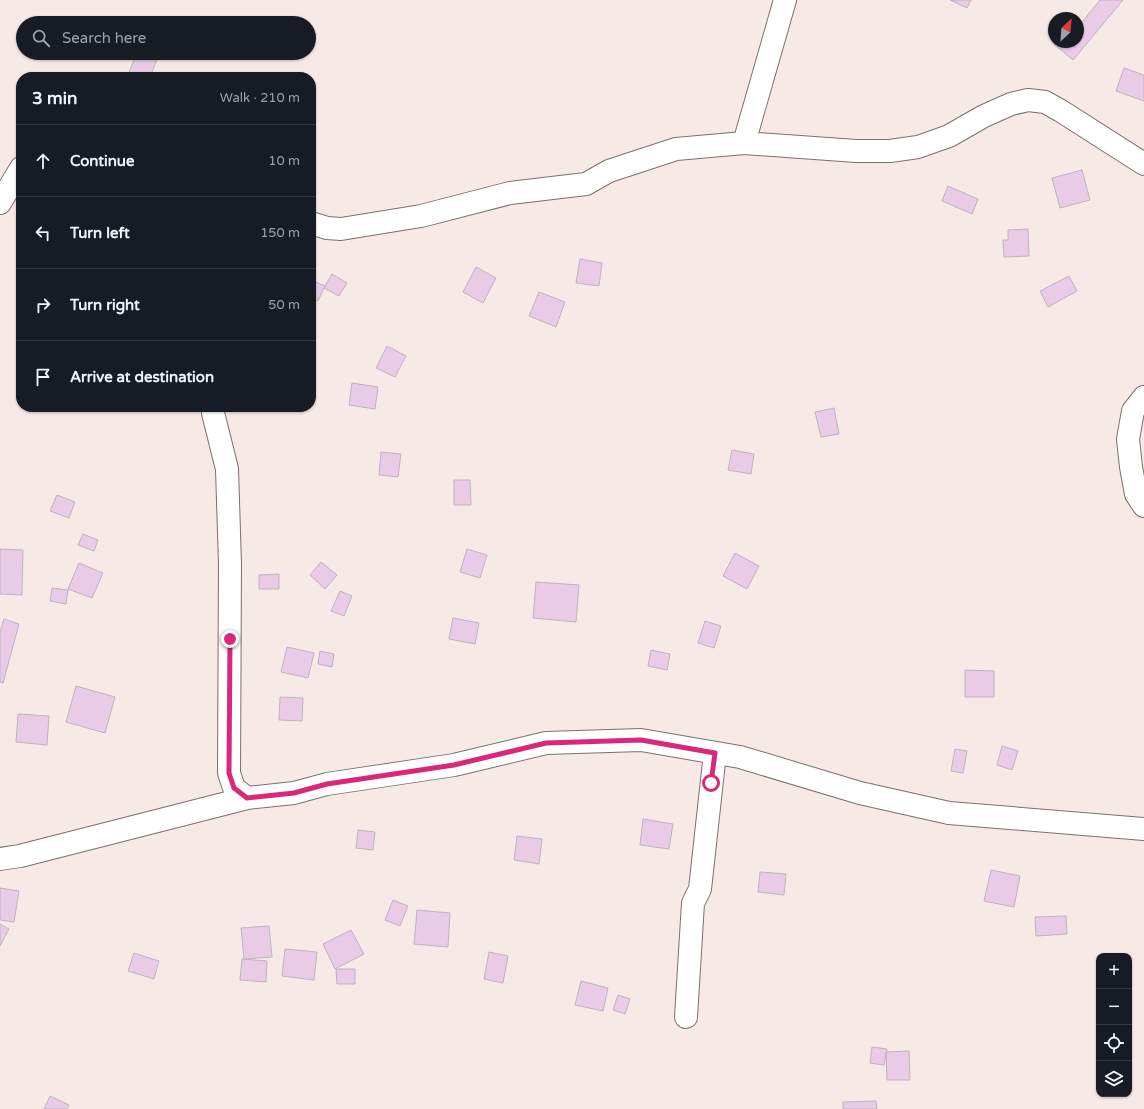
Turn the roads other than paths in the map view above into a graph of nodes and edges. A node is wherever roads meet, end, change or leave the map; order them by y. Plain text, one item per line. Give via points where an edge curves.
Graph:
1 (785, 0) edge
2 (744, 143) junction
3 (1144, 164) edge
4 (16, 176) edge
5 (0, 203) edge
6 (316, 225) edge
7 (1144, 397) edge
8 (213, 412) edge
9 (1144, 506) edge
10 (715, 753) junction
11 (247, 798) junction
12 (1144, 829) edge
13 (0, 859) edge
14 (686, 1017) dead end

1 - 2 street
2 - 3 street via 856,151 890,151 918,147 949,136 1011,104 1028,100 1045,102
2 - 6 street via 676,149 609,171 586,184 510,193 421,216 341,229
4 - 5 street
7 - 9 street via 1133,411 1128,439 1136,494
8 - 11 street via 227,477 230,564 229,773 234,788
10 - 11 street via 641,740 546,743 454,765 327,784 294,793
10 - 12 street via 740,757 860,793 948,813
10 - 14 street via 700,889 693,902
11 - 13 street

